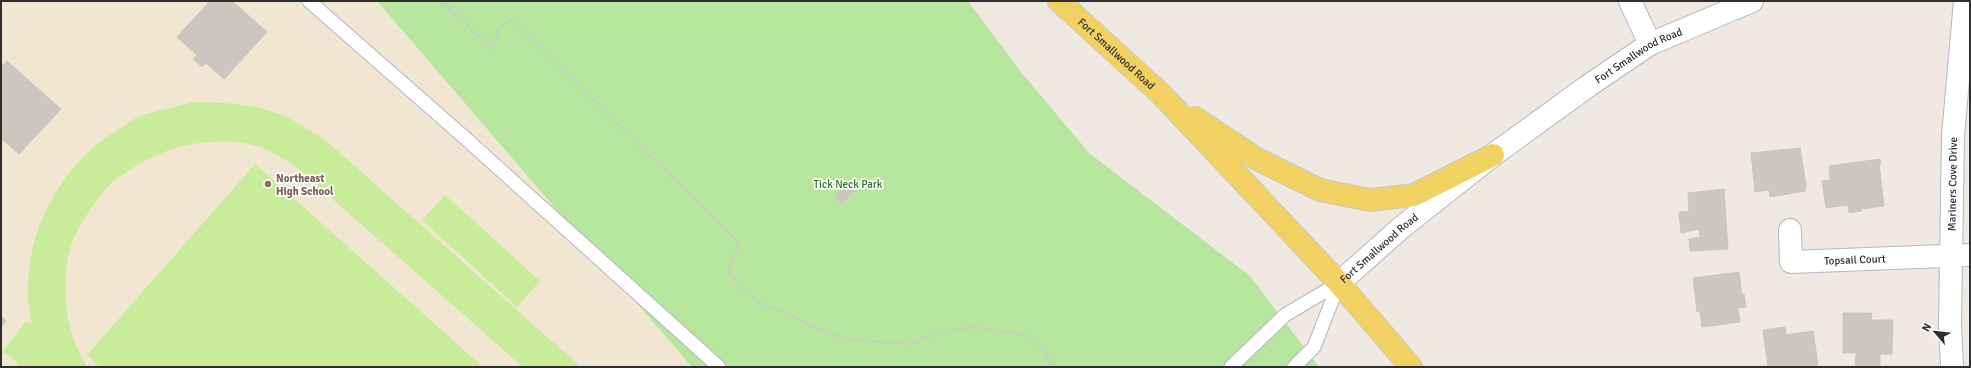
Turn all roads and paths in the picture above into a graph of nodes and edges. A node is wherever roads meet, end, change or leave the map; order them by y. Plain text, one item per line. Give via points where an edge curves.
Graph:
1 (308, 1) edge
2 (441, 1) edge
3 (1059, 1) edge
4 (1630, 1) edge
5 (1752, 1) edge
6 (1965, 1) edge
7 (1650, 44) junction
8 (1162, 95) junction
9 (1494, 155) junction
10 (1790, 230) dead end
11 (1961, 255) edge
12 (1339, 283) junction
13 (719, 367) edge
14 (1053, 367) edge
15 (1231, 367) edge
16 (1294, 367) edge
17 (1411, 367) edge
18 (1952, 367) edge

1 - 13 lane via 464,137
2 - 14 path via 493,49 499,28 512,20 739,243 729,271 740,287 758,302 845,339 910,344 942,332 973,327 1027,336 1045,352
3 - 8 main road, Fort Smallwood Road
4 - 7 street
5 - 7 street, Fort Smallwood Road
6 - 11 street, Mariners Cove Drive via 1953,136
7 - 9 street, Fort Smallwood Road
8 - 9 main road via 1257,159 1320,190 1370,200 1414,196
8 - 12 main road, Fort Smallwood Road
9 - 12 street, Fort Smallwood Road via 1402,228
10 - 11 street, Topsail Court via 1791,262
11 - 18 street, Mariners Cove Drive
12 - 15 lane via 1285,315
12 - 16 lane via 1314,347
12 - 17 main road

